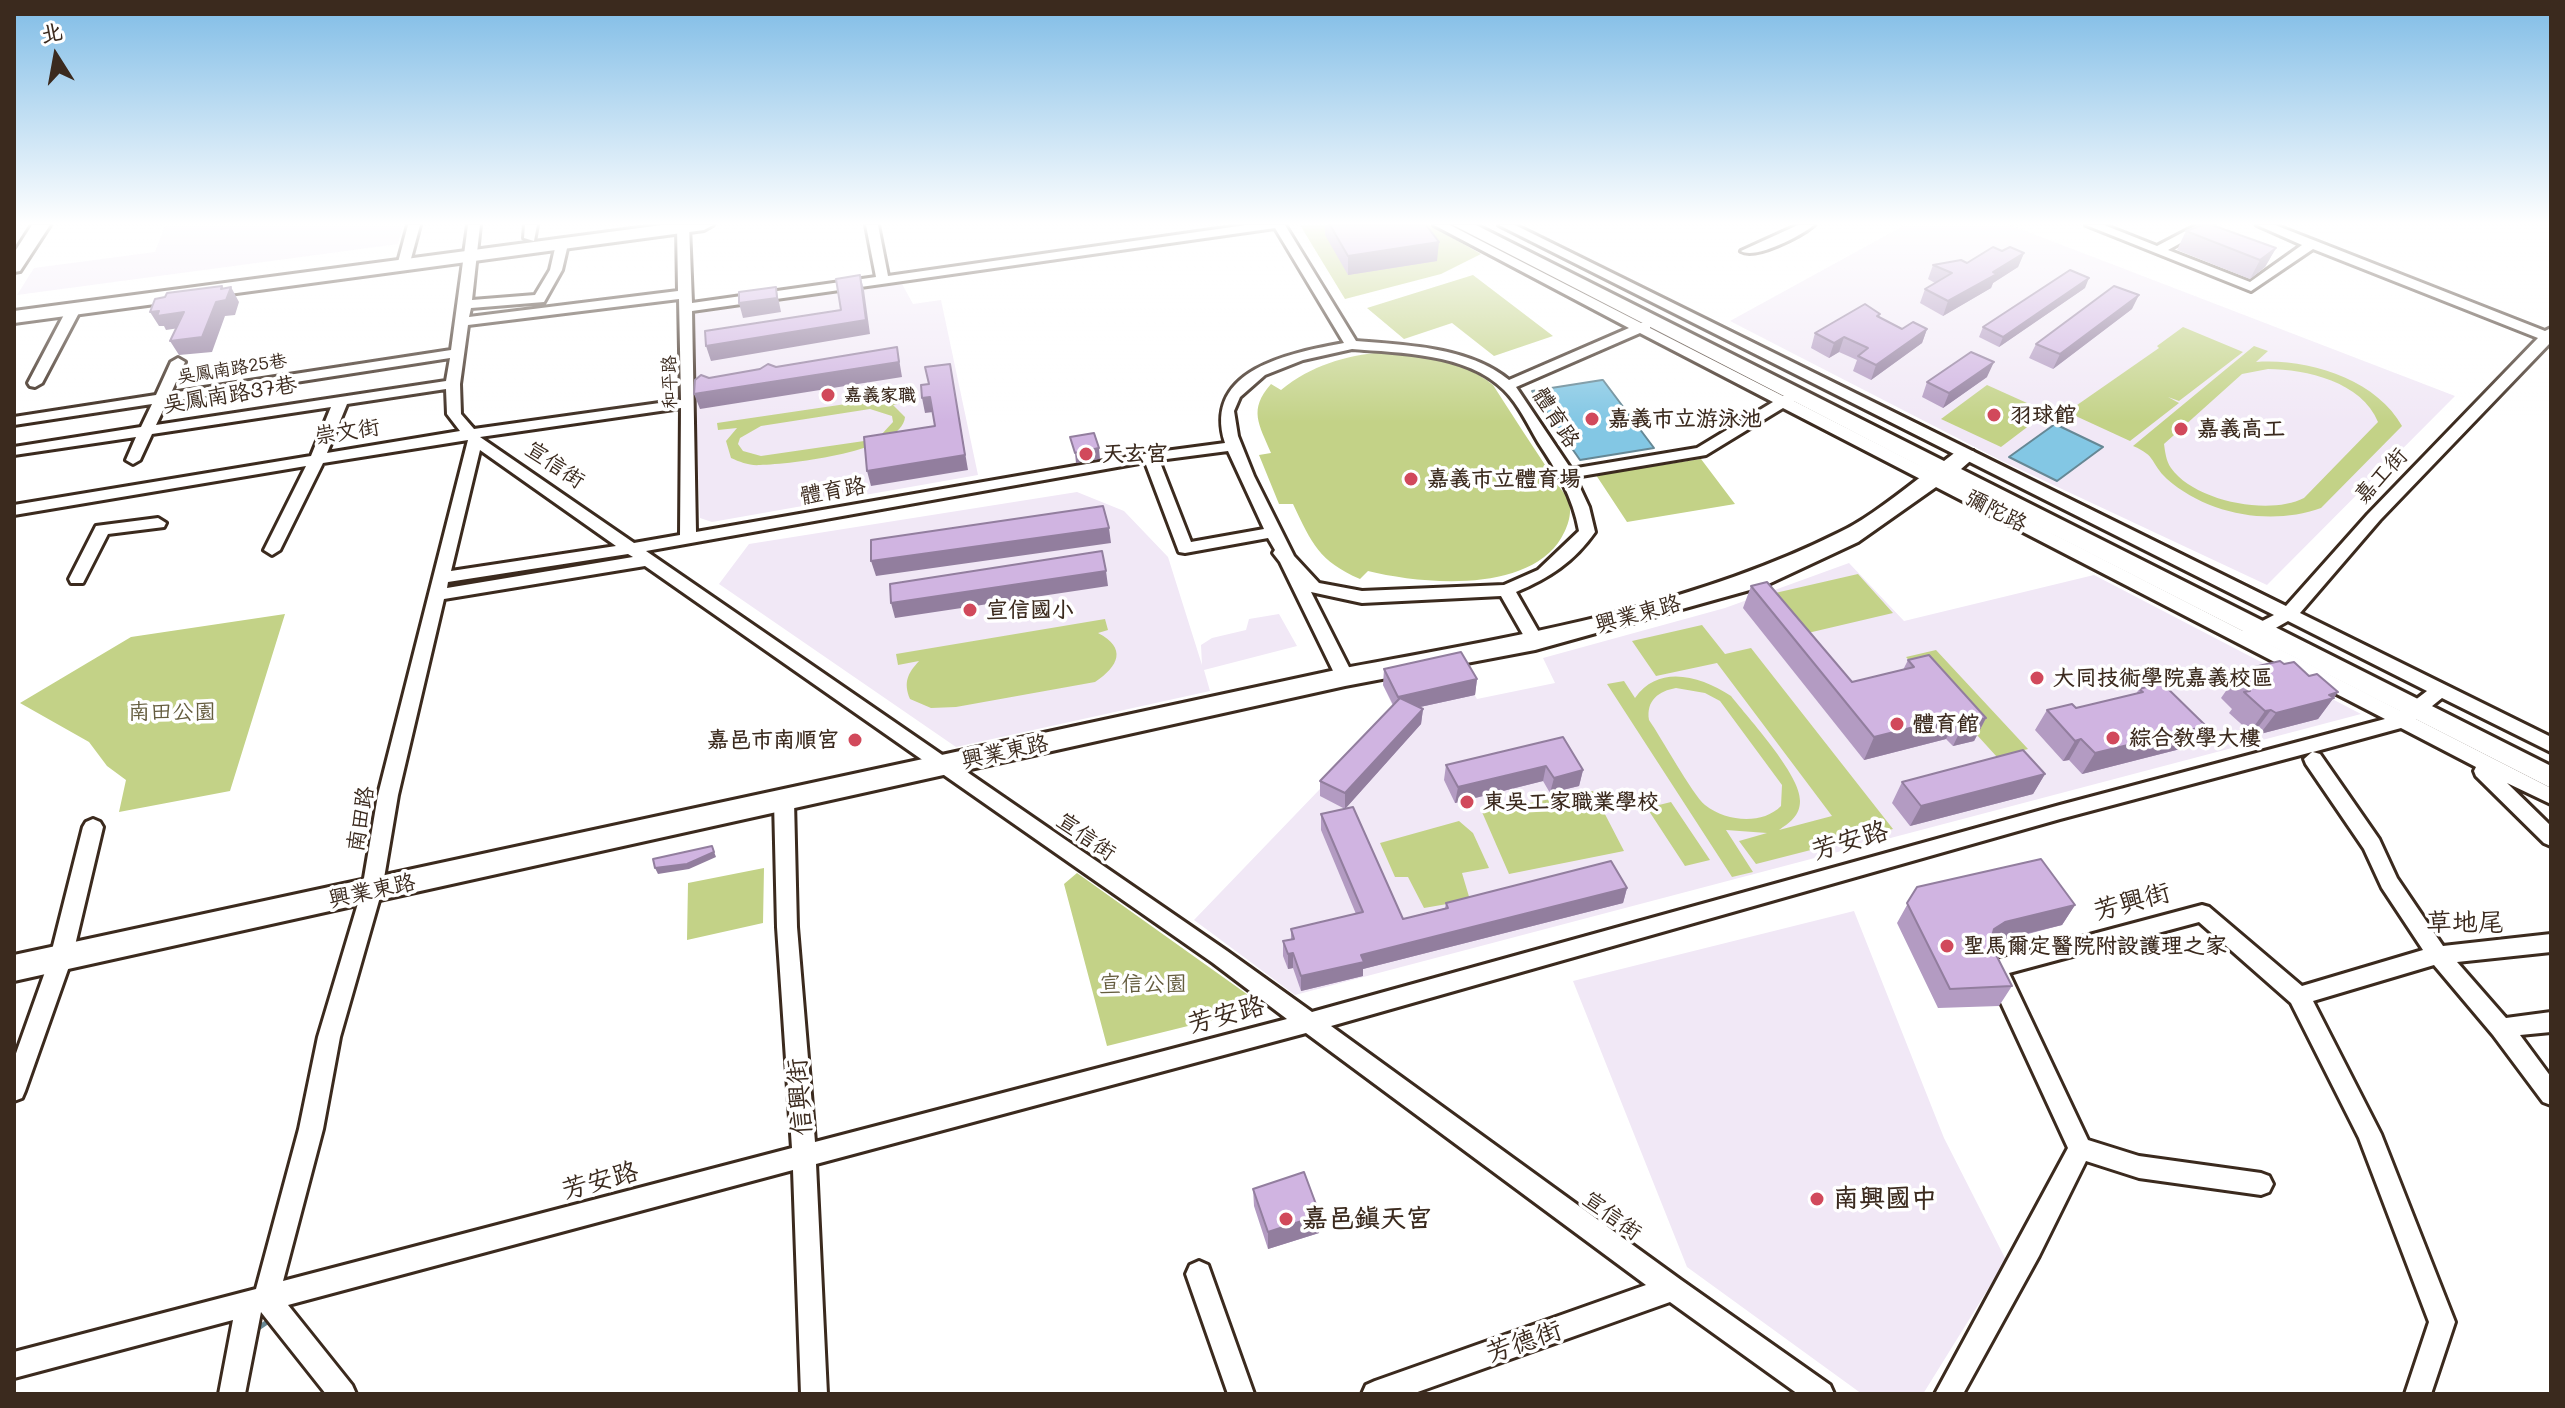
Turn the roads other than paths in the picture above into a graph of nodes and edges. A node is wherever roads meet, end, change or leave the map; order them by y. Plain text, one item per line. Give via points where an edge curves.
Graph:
1 (144, 291) edge
2 (197, 291) edge
3 (466, 291) edge
4 (544, 291) edge
5 (686, 291) edge
6 (787, 291) edge
7 (1318, 291) edge
8 (1585, 291) edge
9 (1591, 291) edge
10 (1603, 291) edge
11 (2435, 291) edge
12 (686, 301) junction
13 (14, 306) edge
14 (74, 309) junction
15 (462, 314) junction
16 (14, 317) edge
17 (1649, 320) junction
18 (2550, 336) edge
19 (1352, 345) junction
20 (456, 353) junction
21 (178, 362) dead end
22 (35, 383) dead end
23 (453, 384) junction
24 (1508, 385) junction
25 (1795, 394) junction
26 (159, 398) junction
27 (341, 401) junction
28 (688, 403) junction
29 (14, 421) edge
30 (146, 430) junction
31 (472, 437) junction
32 (1234, 446) junction
33 (14, 451) edge
34 (1150, 457) junction
35 (317, 459) junction
36 (133, 460) dead end
37 (1950, 467) junction
38 (1567, 474) junction
39 (14, 510) edge
40 (158, 523) dead end
41 (1273, 532) junction
42 (688, 539) junction
43 (272, 550) dead end
44 (1281, 553) junction
45 (642, 554) junction
46 (77, 579) dead end
47 (438, 586) junction
48 (1506, 590) junction
49 (2266, 627) junction
50 (1535, 641) junction
51 (1345, 677) junction
52 (2420, 705) junction
53 (2551, 745) edge
54 (2313, 759) dead end
55 (2551, 763) edge
56 (945, 766) junction
57 (2483, 771) dead end
58 (2551, 778) edge
59 (2551, 797) edge
60 (784, 801) junction
61 (93, 827) dead end
62 (2551, 838) edge
63 (372, 890) junction
64 (2551, 943) edge
65 (2438, 955) junction
66 (61, 958) junction
67 (14, 968) edge
68 (2299, 996) junction
69 (2551, 1022) edge
70 (1307, 1023) junction
71 (2501, 1028) junction
72 (14, 1091) edge
73 (2551, 1095) edge
74 (2080, 1148) junction
75 (804, 1156) junction
76 (2261, 1184) dead end
77 (1199, 1274) dead end
78 (1672, 1289) junction
79 (258, 1300) junction
80 (14, 1365) edge
81 (232, 1394) edge
82 (343, 1394) edge
83 (814, 1394) edge
84 (1241, 1394) edge
85 (1375, 1394) edge
86 (1821, 1394) edge
87 (1948, 1394) edge
88 (2418, 1394) edge

1 - 13 street
2 - 14 street
3 - 15 street
4 - 15 street via 539,299
5 - 12 street, 和平路
6 - 12 street
7 - 19 street
8 - 17 street, 彌陀路
9 - 17 street, 彌陀路
10 - 17 street, 彌陀路
11 - 18 street
12 - 15 street
12 - 28 street, 和平路
14 - 16 street
14 - 22 street
15 - 20 street
17 - 24 street
17 - 25 street, 彌陀路 via 1737,360
18 - 49 street, 嘉工街 via 2446,438 2299,605
19 - 24 street, 體育路 via 1442,355
19 - 32 street, 體育路 via 1304,354 1248,379 1232,395 1227,413
20 - 23 street
20 - 26 street, 吳鳳南路25巷
21 - 26 street
23 - 27 street, 吳鳳南路37巷
23 - 31 street via 454,414
24 - 38 street, 體育路
25 - 37 street, 彌陀路
25 - 38 street via 1701,452
26 - 29 street, 吳鳳南路25巷
26 - 30 street
27 - 30 street, 吳鳳南路37巷
27 - 35 street
28 - 31 street, 崇文街
28 - 42 street, 和平路
30 - 33 street, 吳鳳南路37巷
30 - 36 street
31 - 35 street, 崇文街
31 - 45 street, 宣信街
31 - 47 street, 南田路
32 - 34 street, 體育路
32 - 41 street, 體育路
34 - 41 street via 1185,548
34 - 42 street, 體育路
35 - 39 street, 崇文街
35 - 43 street
37 - 49 street, 彌陀路 via 2052,524
37 - 50 street, 興業東路 via 1850,537 1756,580
38 - 48 street, 體育路 via 1583,505 1587,532 1544,574
40 - 46 street via 102,530
41 - 44 street, 體育路
42 - 45 street, 體育路
44 - 48 street, 體育路 via 1314,587 1362,597
44 - 51 street, 體育路
45 - 47 street, 體育路
45 - 56 street, 宣信街
47 - 63 street, 南田路 via 388,795
48 - 50 street
49 - 52 street, 彌陀路
49 - 52 street, 彌陀路
50 - 51 street, 興業東路
51 - 56 street, 興業東路
52 - 53 street, 彌陀路
52 - 55 street, 彌陀路
52 - 58 street, 彌陀路
52 - 59 street, 彌陀路
52 - 70 street, 芳安路
54 - 65 street
56 - 60 street, 興業東路
56 - 70 street, 宣信街
57 - 62 street
60 - 63 street, 興業東路
60 - 75 street, 信興街 via 787,927
61 - 66 street
63 - 66 street, 興業東路
63 - 79 street, 南田路 via 329,1037 311,1129
64 - 65 street
65 - 68 street
65 - 71 street
66 - 67 street, 興業東路
66 - 72 street
68 - 74 street, 芳興街 via 2202,913 1996,968
68 - 88 street, 芳興街 via 2369,1134 2442,1322
69 - 71 street
70 - 75 street, 芳安路
70 - 78 street, 宣信街
71 - 73 street
74 - 76 street via 2139,1167
74 - 87 street
75 - 79 street, 芳安路
75 - 83 street, 信興街
77 - 84 street
78 - 85 street, 芳德街
78 - 86 street, 宣信街
79 - 80 street, 芳安路
79 - 81 street, 南田路
79 - 82 street

